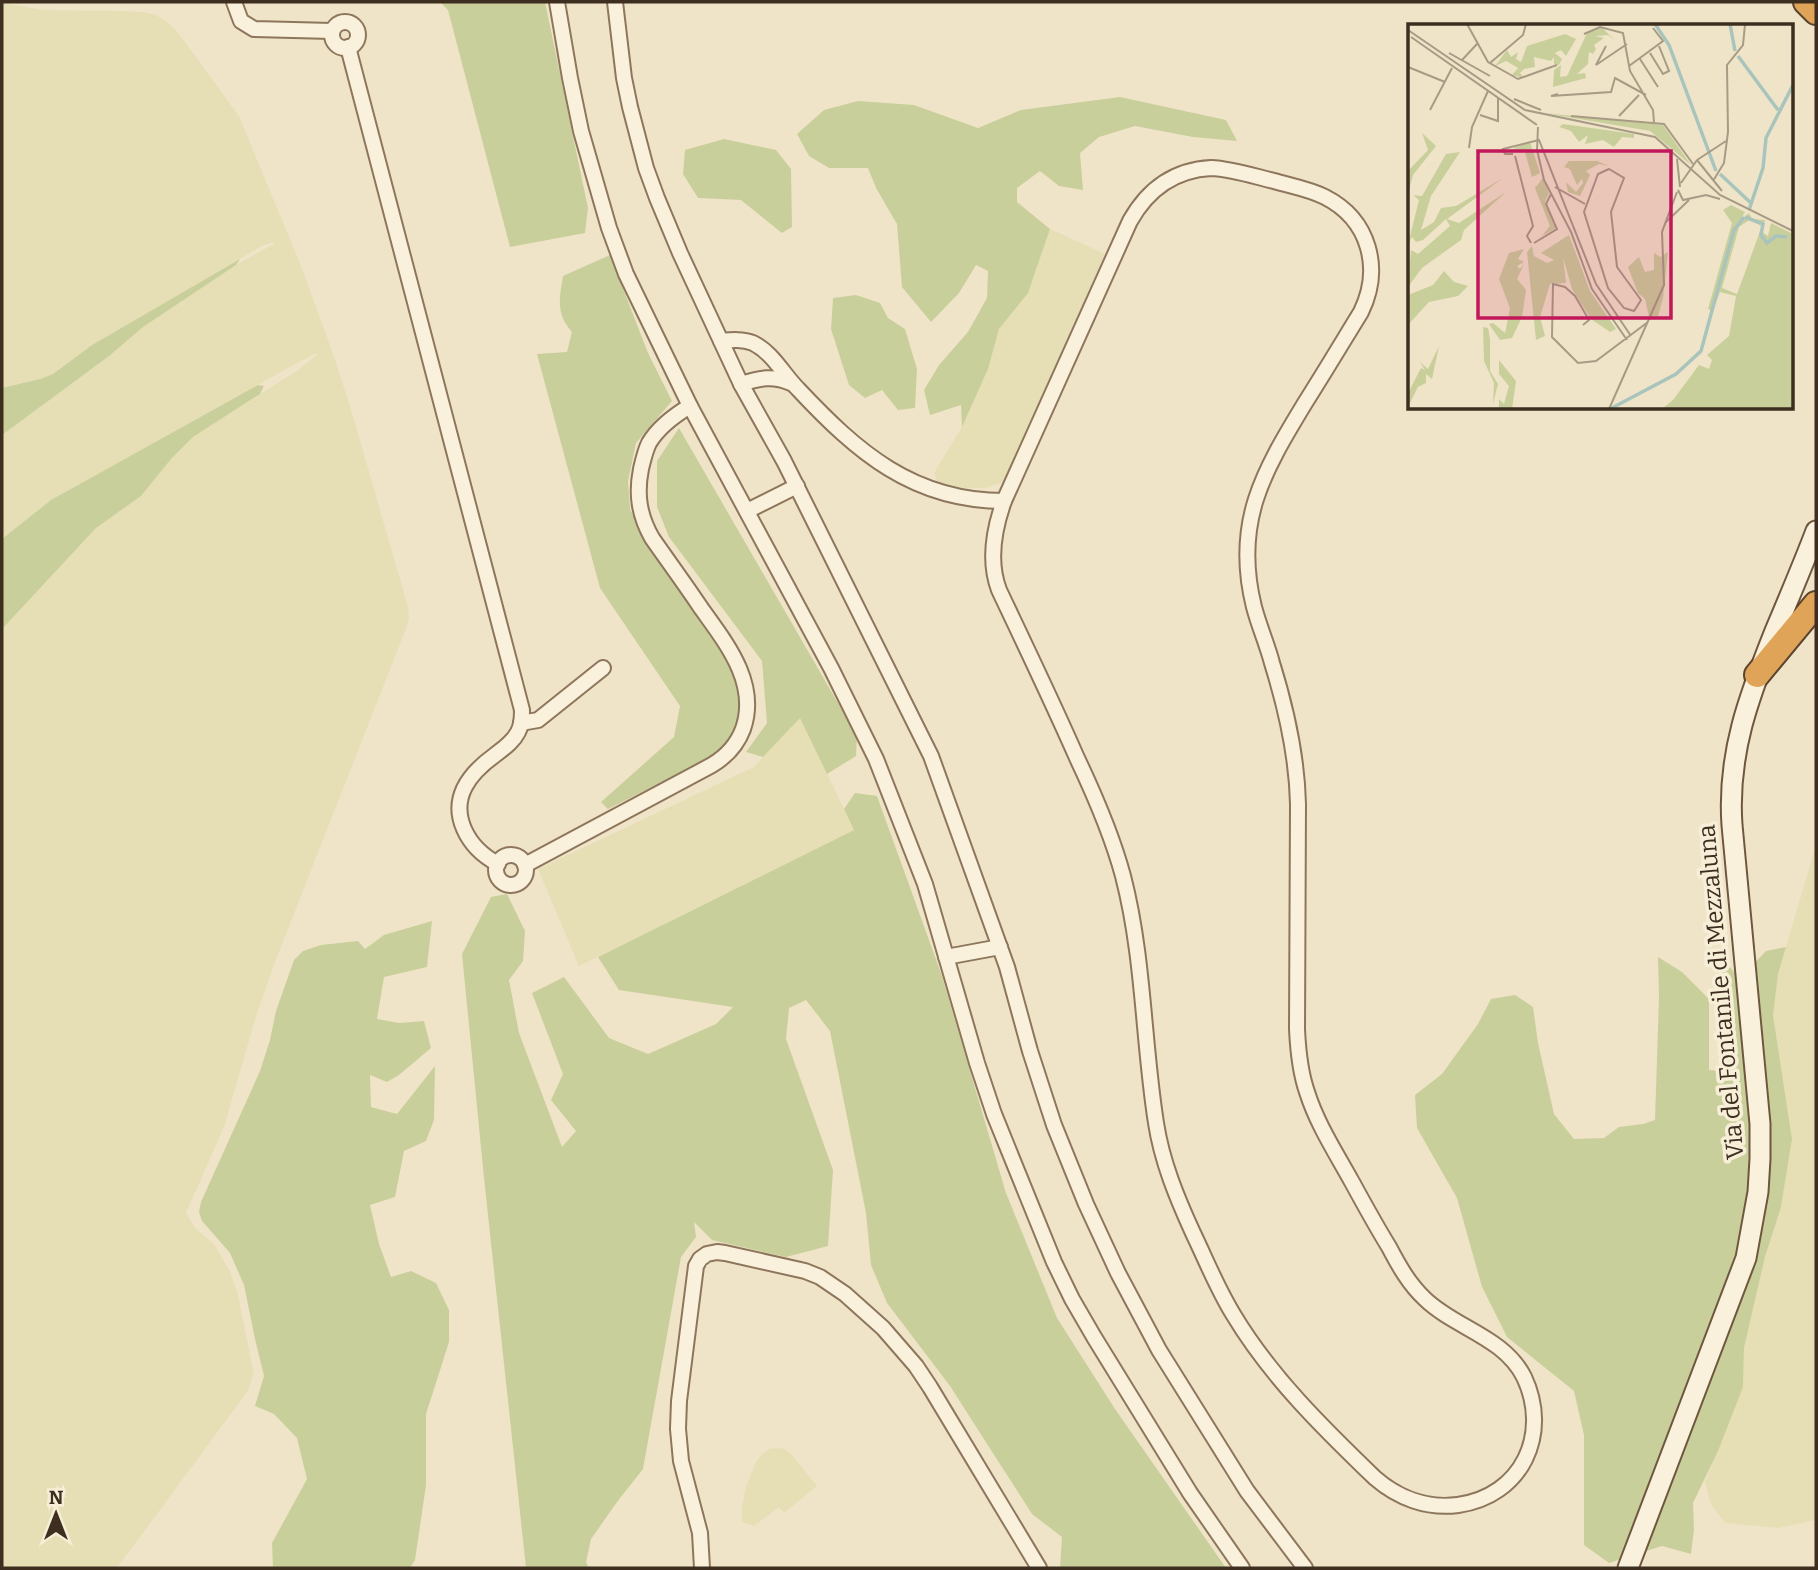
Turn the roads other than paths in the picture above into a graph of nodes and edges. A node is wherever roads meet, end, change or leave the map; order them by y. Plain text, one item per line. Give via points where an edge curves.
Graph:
1 (234, 2) edge
2 (557, 2) edge
3 (615, 2) edge
4 (1806, 2) edge
5 (1816, 12) edge
6 (332, 31) junction
7 (348, 47) junction
8 (721, 341) junction
9 (791, 383) junction
10 (741, 384) junction
11 (690, 406) junction
12 (797, 486) junction
13 (1004, 501) junction
14 (747, 511) junction
15 (1816, 531) edge
16 (1816, 604) edge
17 (603, 668) dead end
18 (1757, 675) junction
19 (521, 723) junction
20 (498, 864) junction
21 (525, 865) junction
22 (1000, 947) junction
23 (946, 957) junction
24 (702, 1568) edge
25 (1039, 1568) edge
26 (1242, 1568) edge
27 (1305, 1568) edge
28 (1628, 1568) edge

1 - 6 street via 241,20 254,29
2 - 11 street via 575,105 609,228 632,288
3 - 8 street via 627,94 646,168
4 - 5 highway
6 - 7 street via 335,44
6 - 7 street via 342,23 353,25 357,40
7 - 19 street via 516,685
8 - 9 street via 755,344
8 - 10 street
9 - 10 street via 771,377
9 - 13 street via 841,432 897,474 953,497
10 - 12 street
11 - 14 street
11 - 21 street via 649,443 639,504 652,538 739,668 747,703 741,733 730,751 712,765
12 - 14 street
12 - 22 street via 931,756
13 - 13 street via 1130,221 1158,186 1186,172 1230,170 1317,194 1352,219 1371,258 1367,296 1261,482 1251,519 1249,579 1296,769 1297,1030 1304,1085 1323,1129 1408,1280 1434,1307 1506,1354 1527,1384 1534,1411 1531,1448 1511,1479 1484,1497 1464,1504 1436,1505 1408,1499 1381,1484 1272,1370 1214,1280 1162,1154 1136,940 1116,851 995,579 994,540
14 - 23 street via 871,748 920,872
15 - 18 street, Via del Fontanile di Mezzaluna
16 - 18 highway
17 - 19 street via 538,720
18 - 28 street, Via del Fontanile di Mezzaluna via 1739,734 1731,803 1760,1107 1756,1206 1746,1258
19 - 20 street via 513,740 472,774 460,797 466,833 486,858
20 - 21 street via 514,856
20 - 21 street via 499,880 512,886 524,878
22 - 23 street
22 - 27 street via 1050,1113 1106,1250 1160,1350 1247,1492
23 - 26 street via 991,1106 1065,1285 1159,1444
24 - 25 street via 678,1415 696,1266 704,1256 721,1252 820,1277 883,1328 930,1387

